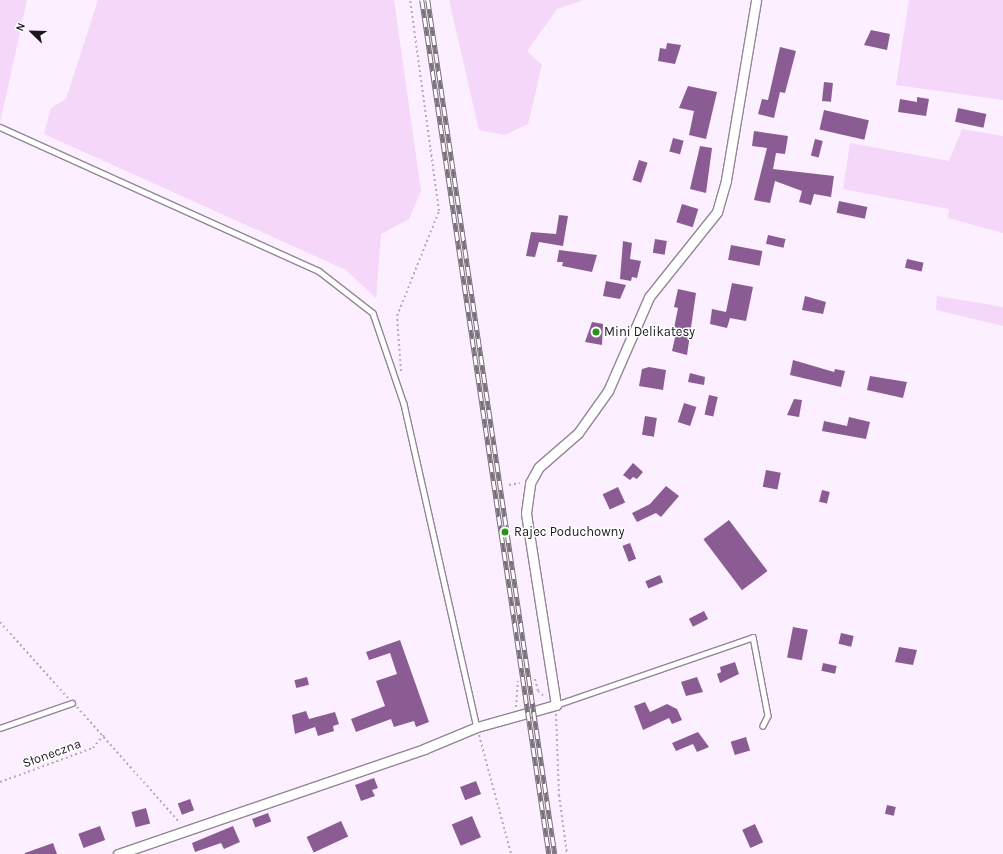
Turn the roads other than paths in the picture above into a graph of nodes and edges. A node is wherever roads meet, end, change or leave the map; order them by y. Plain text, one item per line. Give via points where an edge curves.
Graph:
1 (756, 0) edge
2 (0, 127) edge
3 (72, 702) road end
4 (556, 705) junction
5 (763, 726) dead end
6 (477, 727) junction
7 (0, 728) edge
8 (118, 854) edge

1 - 4 street via 726,180 717,212 649,297 608,391 578,433 539,467 530,483 526,513
2 - 6 lane via 319,271 373,313 404,404
3 - 7 lane
4 - 5 lane via 753,637 768,716
4 - 6 street
6 - 8 street via 424,749

